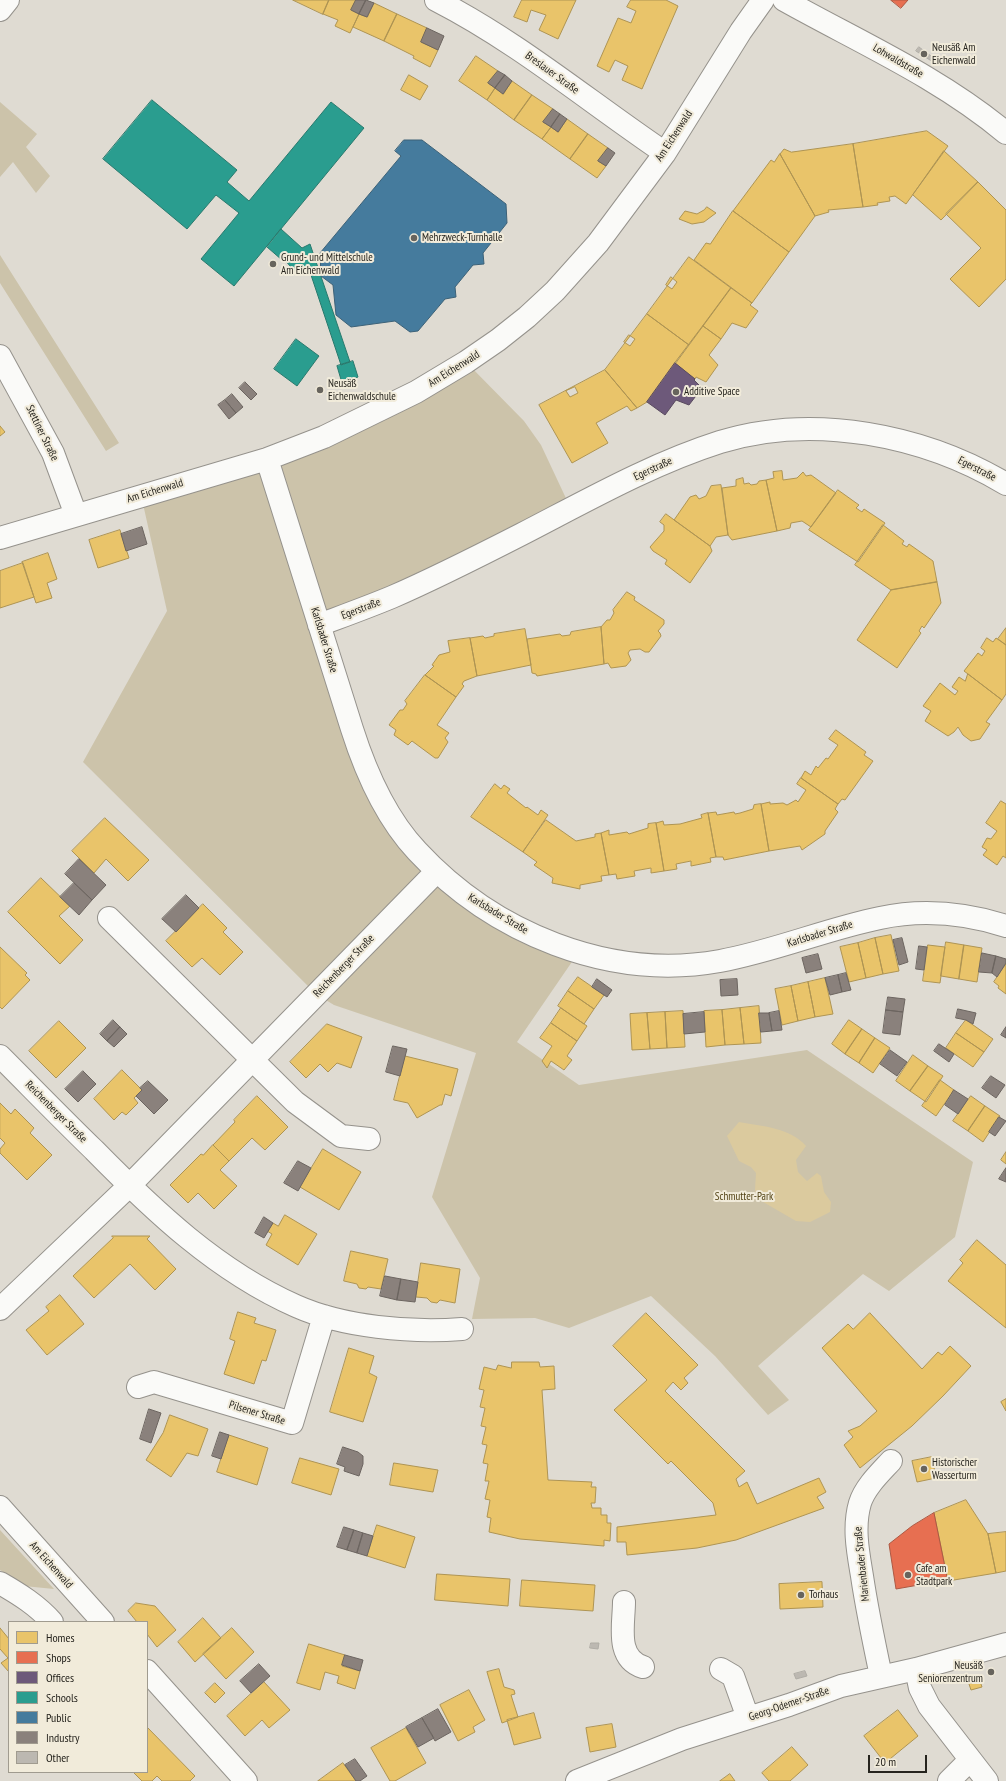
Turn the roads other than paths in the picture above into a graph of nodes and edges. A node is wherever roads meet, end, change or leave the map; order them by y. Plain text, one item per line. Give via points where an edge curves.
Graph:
1 (8, 0) edge
2 (436, 0) edge
3 (763, 0) edge
4 (784, 0) edge
5 (0, 10) edge
6 (1006, 133) edge
7 (664, 152) junction
8 (0, 356) edge
9 (267, 459) junction
10 (1006, 484) edge
11 (76, 515) junction
12 (0, 538) edge
13 (319, 625) junction
14 (437, 871) junction
15 (109, 918) dead end
16 (1006, 926) edge
17 (0, 1056) edge
18 (252, 1061) junction
19 (369, 1139) dead end
20 (129, 1186) junction
21 (0, 1310) edge
22 (324, 1316) junction
23 (462, 1329) dead end
24 (138, 1387) dead end
25 (891, 1461) dead end
26 (0, 1507) edge
27 (0, 1583) edge
28 (624, 1602) dead end
29 (51, 1621) edge
30 (102, 1621) edge
31 (1006, 1644) edge
32 (642, 1667) dead end
33 (721, 1668) dead end
34 (916, 1669) junction
35 (881, 1676) junction
36 (150, 1680) edge
37 (748, 1718) junction
38 (970, 1760) junction
39 (246, 1781) edge
40 (577, 1781) edge
41 (949, 1781) edge
42 (987, 1781) edge

1 - 5 street
2 - 7 street, Breslauer Straße via 520,50
3 - 7 street, Am Eichenwald
4 - 6 street, Lohwaldstraße via 916,71 955,95
7 - 9 street, Am Eichenwald via 580,264 527,317 498,340 416,392 324,437
8 - 11 street, Stettiner Straße via 53,453
9 - 11 street, Am Eichenwald
9 - 13 street, Karlsbader Straße
10 - 13 street, Egerstraße via 956,458 900,440 866,434 807,430 749,436 717,444 665,463 435,577
11 - 12 street, Am Eichenwald
13 - 14 street, Karlsbader Straße via 359,750 375,789 404,835
14 - 16 street, Karlsbader Straße via 475,901 516,926 578,953 653,965 694,965 721,961 854,924 908,914 941,913
14 - 18 street, Reichenberger Straße
15 - 18 street
17 - 20 street, Reichenberger Straße
18 - 19 street via 295,1102 341,1136
18 - 20 street, Reichenberger Straße
20 - 21 street, Reichenberger Straße
20 - 22 street via 182,1234 243,1278 297,1307
22 - 23 street via 373,1327
22 - 24 street, Pilsener Straße via 292,1423 154,1382
25 - 35 street, Marienbader Straße via 860,1502 857,1524 865,1598
26 - 30 street, Am Eichenwald
27 - 29 street via 22,1596
28 - 32 street via 625,1654 636,1665
31 - 34 street, Georg-Odemer-Straße
33 - 37 street via 733,1676
34 - 35 street, Georg-Odemer-Straße
34 - 38 street via 920,1688 929,1706
35 - 37 street, Georg-Odemer-Straße via 841,1686
36 - 39 street
37 - 40 street, Georg-Odemer-Straße via 682,1739
38 - 41 street
38 - 42 street

